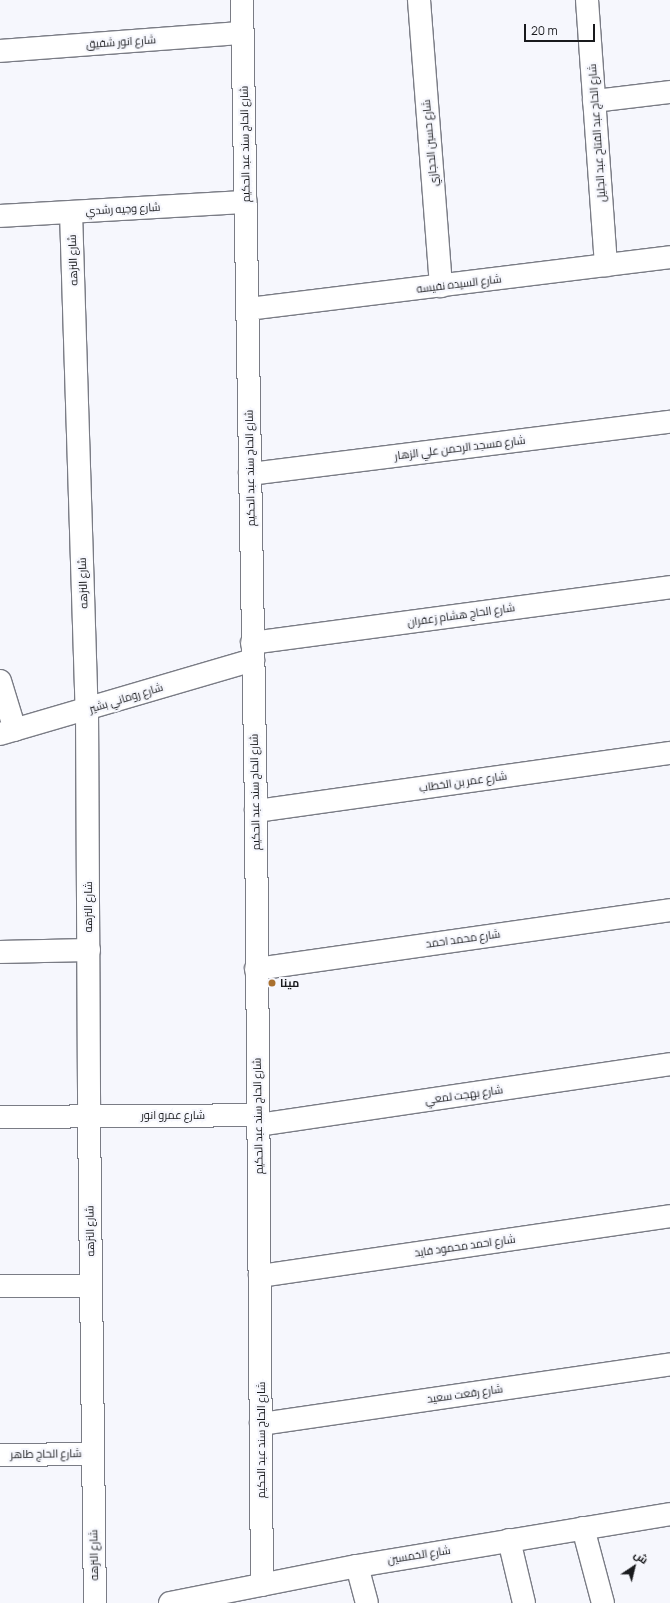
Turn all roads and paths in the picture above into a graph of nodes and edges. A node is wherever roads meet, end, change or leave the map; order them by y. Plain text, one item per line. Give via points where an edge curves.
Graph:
1 (242, 0) edge
2 (419, 0) edge
3 (587, 0) edge
4 (242, 33) junction
5 (0, 51) edge
6 (670, 92) edge
7 (594, 101) junction
8 (246, 202) junction
9 (71, 212) junction
10 (0, 216) edge
11 (670, 257) edge
12 (606, 266) junction
13 (441, 286) junction
14 (248, 309) junction
15 (670, 422) edge
16 (250, 474) junction
17 (670, 587) edge
18 (252, 651) junction
19 (0, 681) edge
20 (87, 710) junction
21 (8, 732) edge
22 (670, 753) edge
23 (256, 811) junction
24 (670, 910) edge
25 (88, 950) junction
26 (0, 952) edge
27 (256, 969) junction
28 (670, 1064) edge
29 (89, 1116) junction
30 (0, 1117) edge
31 (258, 1120) junction
32 (670, 1216) edge
33 (260, 1276) junction
34 (0, 1286) edge
35 (91, 1286) junction
36 (670, 1364) edge
37 (261, 1424) junction
38 (93, 1454) junction
39 (0, 1455) edge
40 (670, 1514) edge
41 (583, 1528) junction
42 (509, 1540) junction
43 (357, 1566) junction
44 (262, 1585) junction
45 (95, 1603) edge
46 (170, 1603) edge
47 (367, 1603) edge
48 (524, 1603) edge
49 (603, 1603) edge

1 - 4 street, شارع الحاج سند عبد الحكيم
2 - 13 street, شارع حسين الحجازي
3 - 7 street, شارع الحاج عبد الفتاح عبد الجليل
4 - 5 street, شارع انور شفيق
4 - 8 street, شارع الحاج سند عبد الحكيم
6 - 7 street
7 - 12 street, شارع الحاج عبد الفتاح عبد الجليل
8 - 9 street, شارع وجيه رشدي
8 - 14 street, شارع الحاج سند عبد الحكيم
9 - 10 street, شارع وجيه رشدي
9 - 20 street, شارع النزهه
11 - 12 street, شارع السيده نفيسه
12 - 13 street, شارع السيده نفيسه
13 - 14 street, شارع السيده نفيسه
14 - 16 street, شارع الحاج سند عبد الحكيم
15 - 16 street, شارع مسجد الرحمن علي الزهار
16 - 18 street, شارع الحاج سند عبد الحكيم
17 - 18 street, شارع الحاج هشام زعفران
18 - 20 street, شارع روماني بشير
18 - 23 street, شارع الحاج سند عبد الحكيم
19 - 21 street
20 - 21 street, شارع روماني بشير
20 - 25 street, شارع النزهه
22 - 23 street, شارع عمر بن الخطاب
23 - 27 street, شارع الحاج سند عبد الحكيم
24 - 27 street, شارع محمد احمد
25 - 26 street
25 - 29 street, شارع النزهه
27 - 31 street, شارع الحاج سند عبد الحكيم
28 - 31 street, شارع بهجت لمعي
29 - 30 street, شارع عمرو انور
29 - 31 street, شارع عمرو انور
29 - 35 street, شارع النزهه
31 - 33 street, شارع الحاج سند عبد الحكيم
32 - 33 street, شارع احمد محمود فايد
33 - 37 street, شارع الحاج سند عبد الحكيم
34 - 35 street
35 - 38 street, شارع النزهه
36 - 37 street, شارع رفعت سعيد
37 - 44 street, شارع الحاج سند عبد الحكيم
38 - 39 street, شارع الحاج طاهر
38 - 45 street, شارع النزهه
40 - 41 street, شارع الخمسين
41 - 42 street, شارع الخمسين
41 - 49 street
42 - 43 street, شارع الخمسين
42 - 48 street
43 - 44 street, شارع الخمسين
43 - 47 street
44 - 46 street, شارع الخمسين

